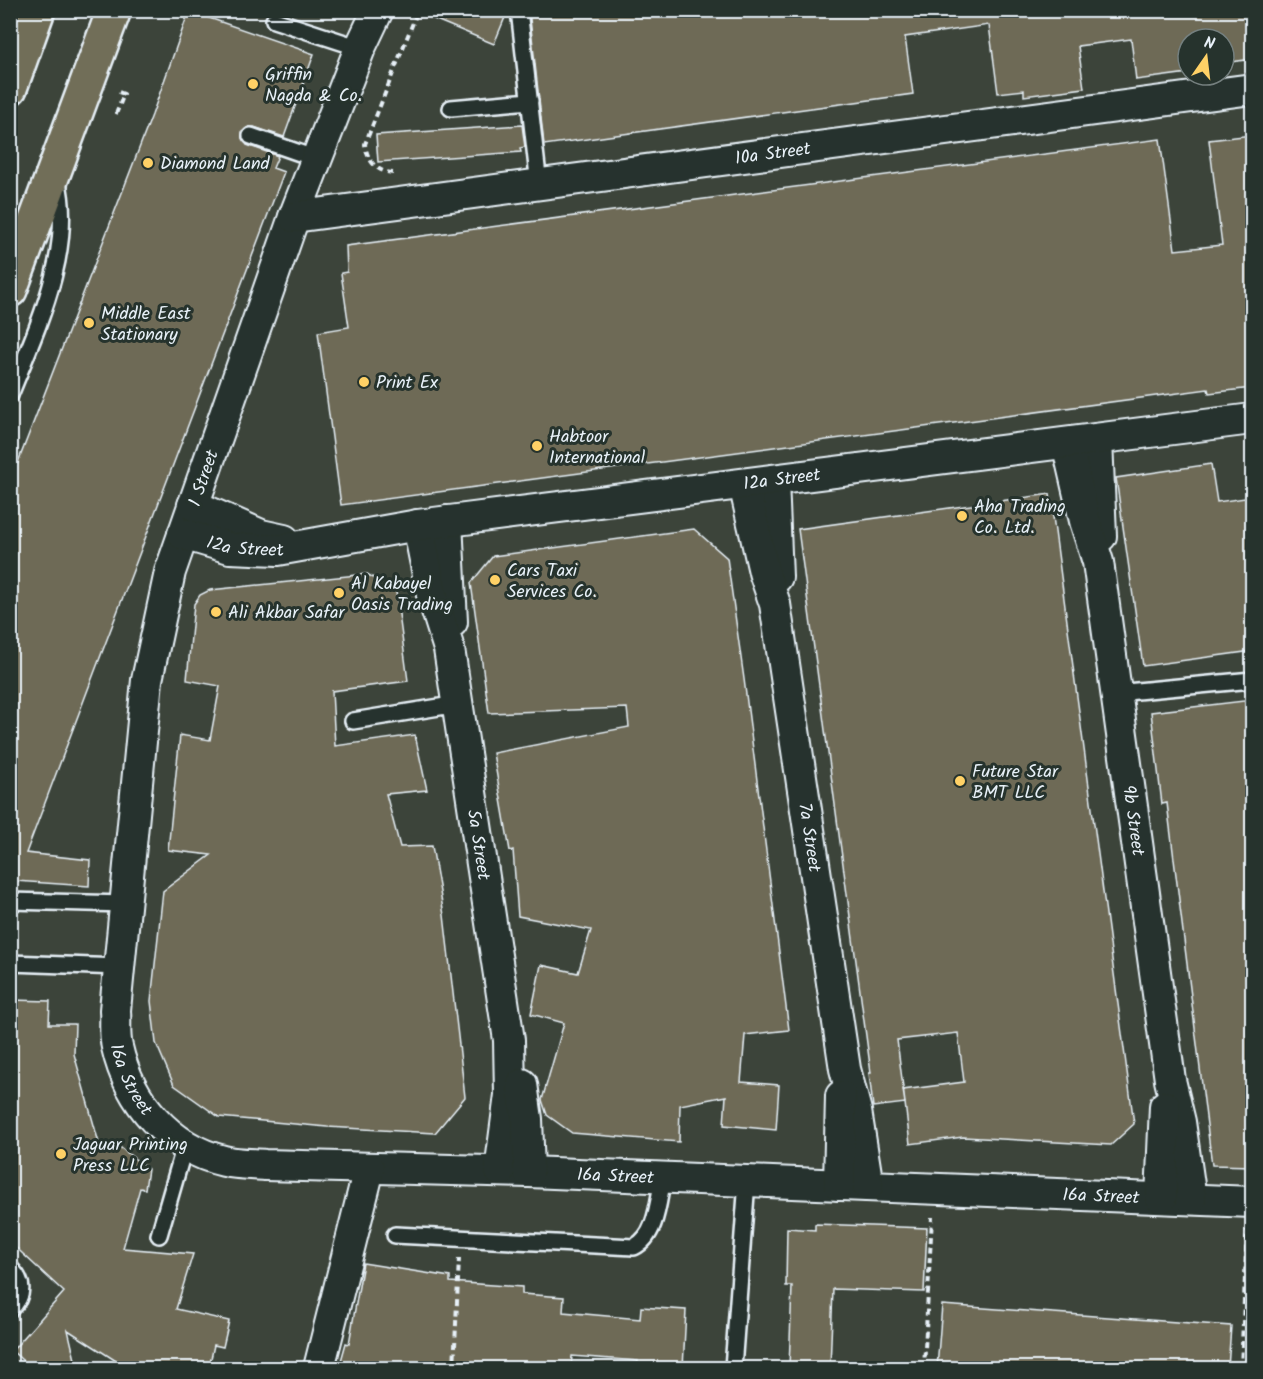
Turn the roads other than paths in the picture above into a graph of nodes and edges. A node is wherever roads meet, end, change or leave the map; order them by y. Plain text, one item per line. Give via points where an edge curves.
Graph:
1 (39, 10) edge
2 (114, 10) edge
3 (130, 10) edge
4 (378, 10) edge
5 (519, 10) edge
6 (274, 20) dead end
7 (100, 48) junction
8 (360, 48) junction
9 (10, 88) edge
10 (1252, 89) edge
11 (530, 100) junction
12 (451, 108) dead end
13 (251, 136) dead end
14 (317, 159) junction
15 (55, 171) junction
16 (539, 184) junction
17 (294, 217) junction
18 (10, 290) edge
19 (10, 395) edge
20 (1252, 419) edge
21 (1097, 439) junction
22 (1067, 443) junction
23 (773, 480) junction
24 (744, 484) junction
25 (193, 505) junction
26 (447, 521) junction
27 (418, 525) junction
28 (183, 534) junction
29 (310, 543) junction
30 (1098, 562) junction
31 (775, 604) junction
32 (449, 649) junction
33 (1252, 680) edge
34 (1116, 693) junction
35 (458, 704) junction
36 (352, 721) dead end
37 (10, 902) edge
38 (126, 904) junction
39 (10, 963) edge
40 (120, 967) junction
41 (845, 1069) junction
42 (1170, 1080) junction
43 (185, 1145) junction
44 (369, 1169) junction
45 (515, 1172) junction
46 (663, 1178) junction
47 (747, 1181) junction
48 (838, 1185) junction
49 (868, 1186) junction
50 (1161, 1198) junction
51 (1191, 1199) junction
52 (1250, 1202) edge
53 (159, 1234) dead end
54 (395, 1235) dead end
55 (10, 1268) edge
56 (10, 1309) edge
57 (319, 1368) edge
58 (733, 1368) edge

1 - 9 main road
2 - 7 main road
3 - 7 street
4 - 8 street, 1 Street
5 - 11 lane
6 - 8 lane
7 - 15 main road
8 - 14 street, 1 Street
10 - 16 street, 10a Street
11 - 12 lane
11 - 16 lane
13 - 14 lane
14 - 17 street, 1 Street
15 - 18 main road
15 - 19 lane via 63,218 62,242
16 - 17 street, 10a Street
17 - 25 street, 1 Street
20 - 21 street, 12a Street
21 - 22 street, 12a Street
21 - 30 street, 9b Street via 1101,519
22 - 23 street, 12a Street
22 - 30 street, 9b Street
23 - 24 street, 12a Street
23 - 31 street, 7a Street via 778,557
24 - 26 street, 12a Street
24 - 31 street, 7a Street
25 - 28 street, 1 Street
25 - 29 street, 12a Street via 261,536
26 - 27 street, 12a Street
26 - 32 street, 5a Street via 452,605
27 - 29 street, 12a Street
27 - 32 street, 5a Street via 432,595
28 - 29 street, 12a Street via 246,550 278,550
28 - 38 street, 1 Street via 160,607 147,680
30 - 34 street, 9b Street
31 - 41 street, 7a Street
32 - 35 street, 5a Street
33 - 34 lane
34 - 42 street, 9b Street
35 - 36 lane
35 - 45 street, 5a Street via 509,1040 525,1099
37 - 38 lane
38 - 40 street, 1 Street
39 - 40 lane
40 - 43 street, 16a Street via 116,1045 129,1084 152,1119
41 - 48 street, 7a Street via 839,1113
41 - 49 street, 7a Street
42 - 50 street, 9b Street via 1163,1123
42 - 51 street, 9b Street
43 - 44 street, 16a Street via 224,1161
43 - 53 lane
44 - 45 street, 16a Street
44 - 57 street
45 - 46 street, 16a Street
46 - 47 street, 16a Street
46 - 54 lane via 649,1235 634,1247
47 - 48 street, 16a Street
47 - 58 lane
48 - 49 street, 16a Street
49 - 50 street, 16a Street
50 - 51 street, 16a Street
51 - 52 street, 16a Street
55 - 56 lane via 21,1281 22,1291 19,1301

